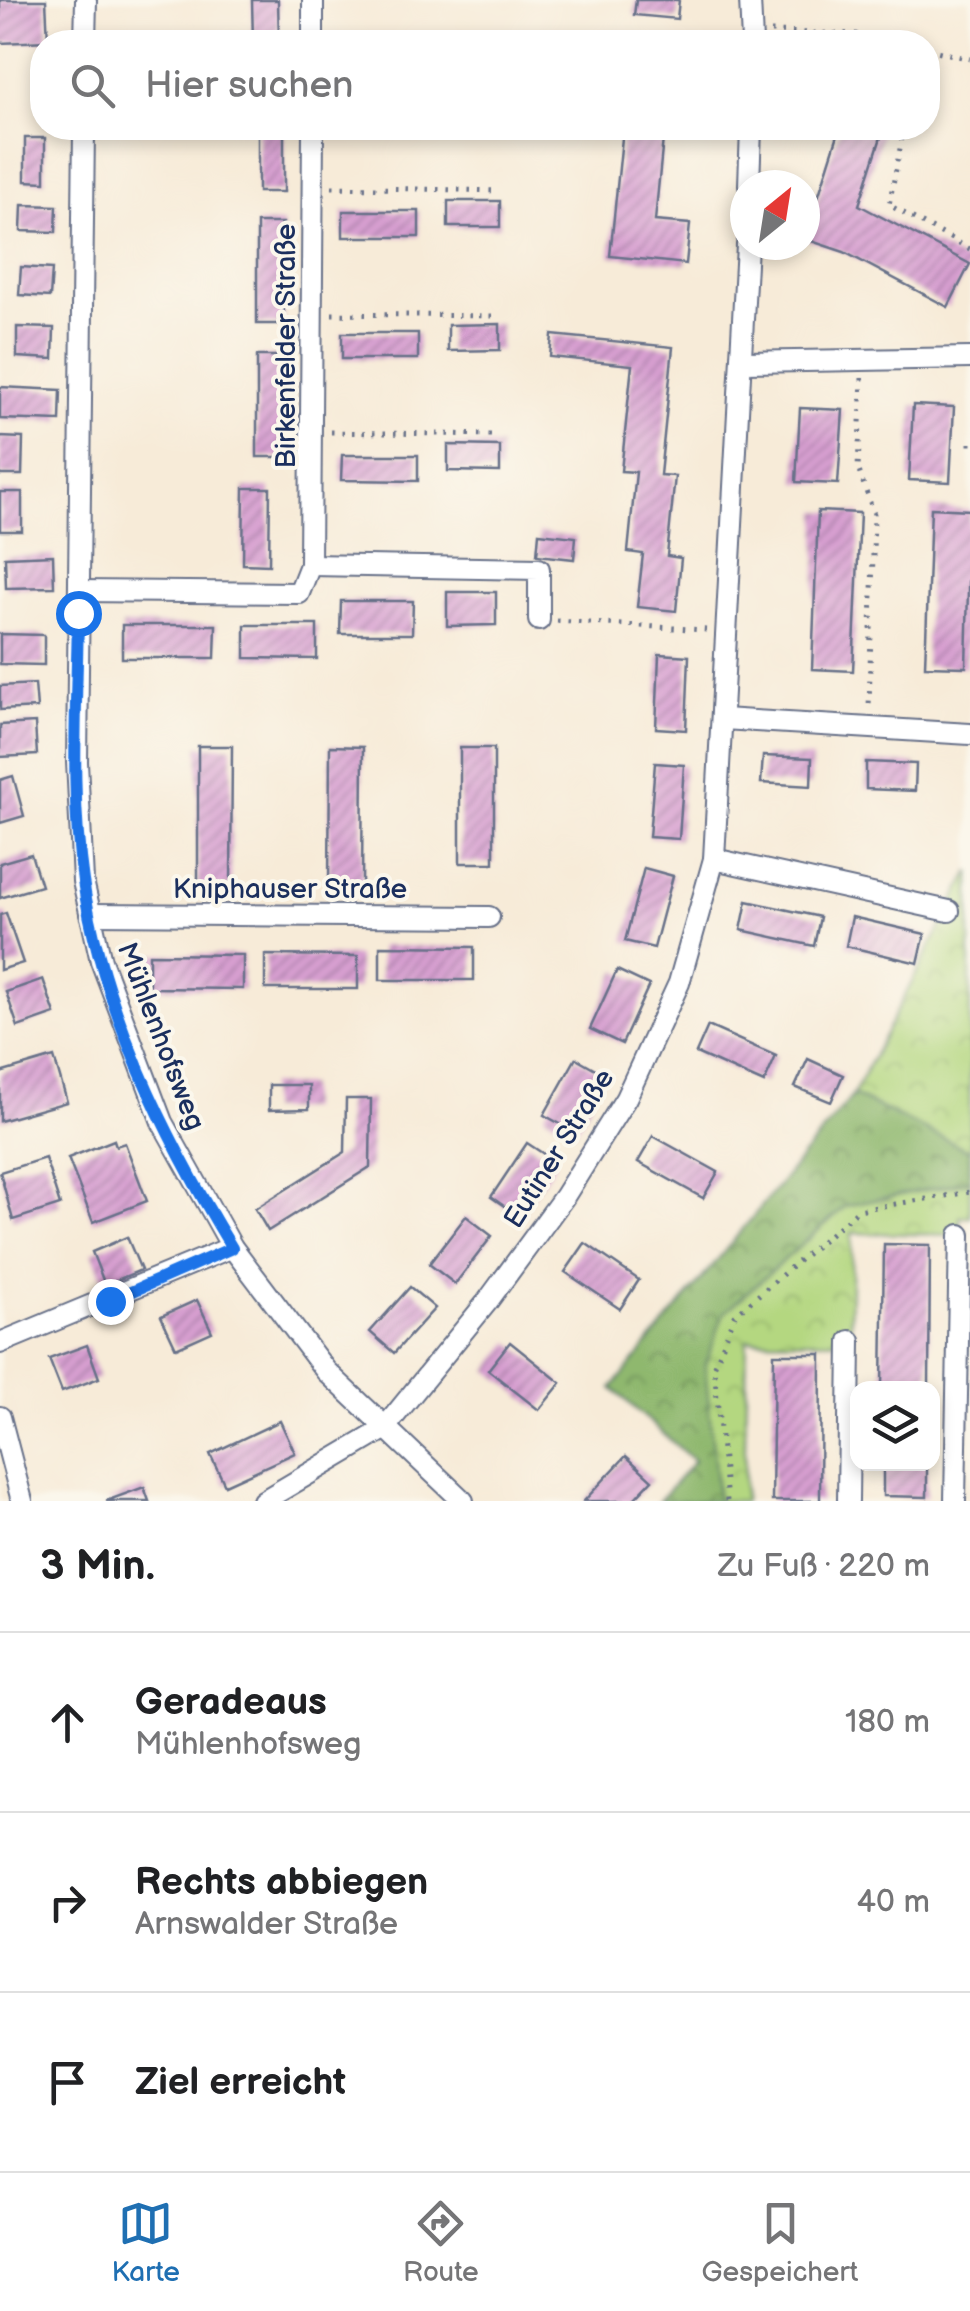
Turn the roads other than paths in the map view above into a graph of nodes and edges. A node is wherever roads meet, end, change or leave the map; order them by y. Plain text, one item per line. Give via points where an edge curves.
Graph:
1 (86, 0) edge
2 (313, 0) edge
3 (750, 0) edge
4 (86, 30) edge
5 (312, 30) edge
6 (752, 30) edge
7 (84, 140) edge
8 (313, 140) edge
9 (751, 140) edge
10 (750, 170) edge
11 (747, 260) edge
12 (970, 358) edge
13 (744, 362) junction
14 (310, 566) junction
15 (79, 591) junction
16 (539, 620) road end
17 (723, 719) junction
18 (970, 734) edge
19 (714, 860) junction
20 (949, 911) dead end
21 (90, 914) junction
22 (490, 916) dead end
23 (960, 1235) dead end
24 (232, 1248) junction
25 (850, 1342) dead end
26 (0, 1343) edge
27 (0, 1417) edge
28 (383, 1430) junction
29 (22, 1501) edge
30 (263, 1501) edge
31 (463, 1501) edge
32 (848, 1501) edge
33 (955, 1501) edge

1 - 4 street
2 - 5 street
3 - 6 street
7 - 15 street, Mühlenhofsweg
8 - 14 street, Birkenfelder Straße
9 - 10 street
11 - 13 street, Eutiner Straße
12 - 13 street
13 - 17 street, Eutiner Straße
14 - 15 street via 298,593
14 - 16 street via 539,569
15 - 21 street, Mühlenhofsweg via 78,828
17 - 18 street
17 - 19 street, Eutiner Straße
19 - 20 street
19 - 28 street, Eutiner Straße via 678,983 626,1098 488,1302
21 - 22 street, Kniphauser Straße
21 - 24 street, Mühlenhofsweg via 121,1020 162,1122
23 - 33 street
24 - 26 street
24 - 28 street, Mühlenhofsweg via 279,1315
25 - 32 street
27 - 29 street
28 - 30 street
28 - 31 street, Mühlenhofsweg

